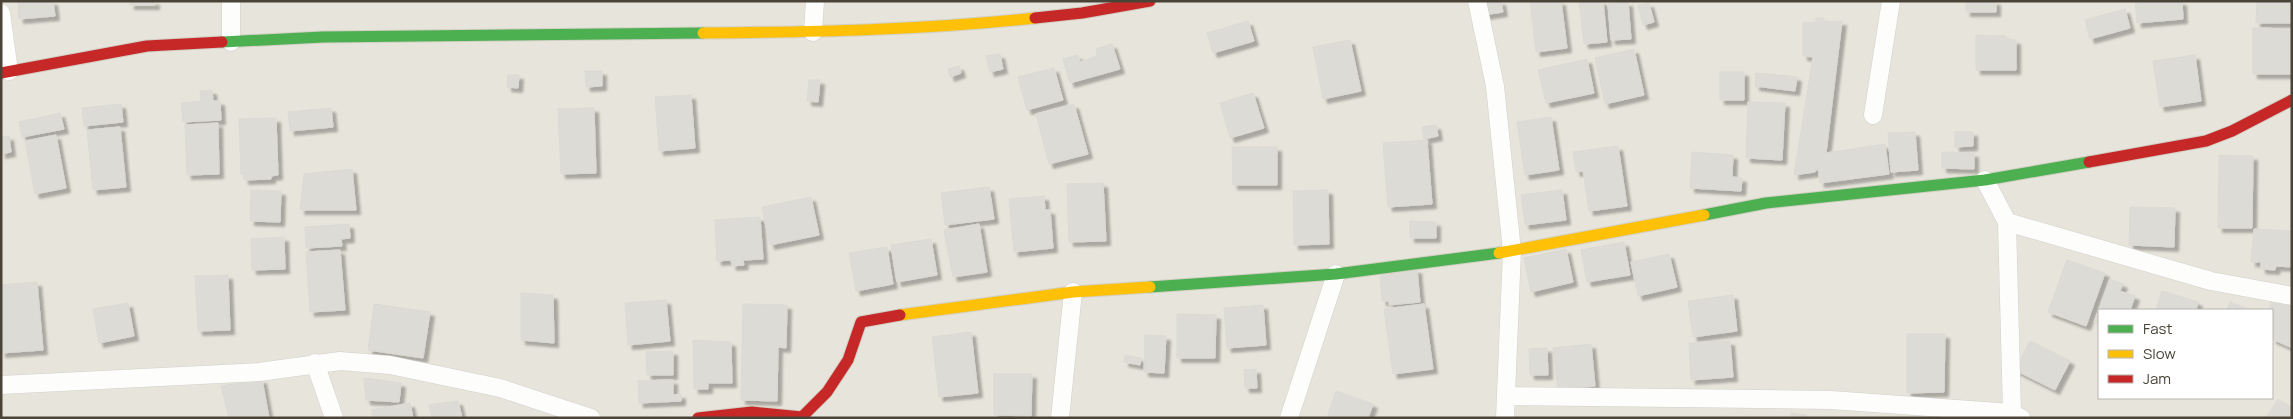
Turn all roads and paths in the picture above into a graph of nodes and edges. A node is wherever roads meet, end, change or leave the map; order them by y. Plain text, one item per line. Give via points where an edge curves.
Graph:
1 (231, 1) edge
2 (815, 1) edge
3 (1150, 1) edge
4 (1477, 1) edge
5 (1890, 1) edge
6 (1, 13) edge
7 (813, 32) junction
8 (231, 42) junction
9 (5, 72) edge
10 (2292, 100) edge
11 (1873, 115) dead end
12 (1985, 180) junction
13 (2007, 222) junction
14 (1512, 251) junction
15 (1336, 274) junction
16 (1073, 292) junction
17 (2292, 296) edge
18 (315, 363) junction
19 (1, 385) edge
20 (1506, 396) junction
21 (2017, 415) edge
22 (334, 418) edge
23 (591, 418) edge
24 (701, 418) edge
25 (1060, 418) edge
26 (1289, 418) edge
27 (1505, 418) edge

1 - 8 street
2 - 7 street
3 - 7 street via 1082,13 999,22
4 - 14 street via 1495,86
5 - 11 street
6 - 9 street
7 - 8 street via 323,37
8 - 9 street via 147,46
10 - 12 street via 2206,141
12 - 13 street
12 - 14 street via 1766,203
13 - 17 street via 2211,281
13 - 21 street
14 - 15 street
14 - 20 street
15 - 16 street
15 - 26 street
16 - 24 street via 861,322 848,360 827,392 802,417 752,412
16 - 25 street
18 - 19 street via 259,372
18 - 22 street
18 - 23 street via 340,361 390,365 500,388
20 - 21 street via 1831,400
20 - 27 street

